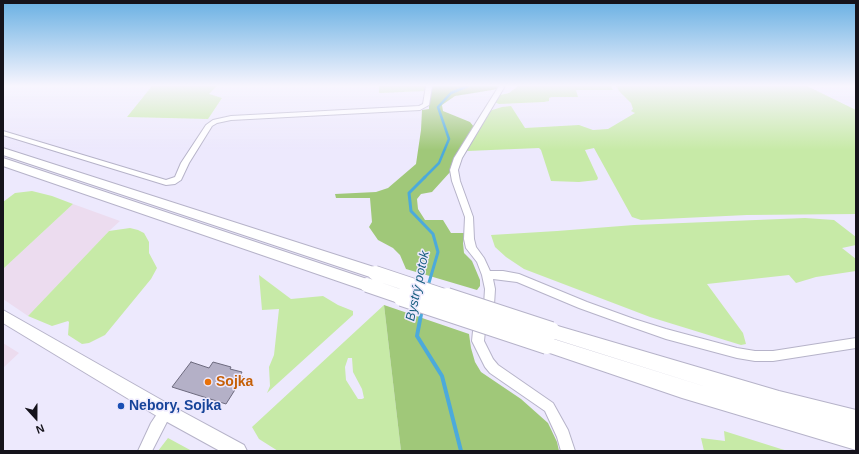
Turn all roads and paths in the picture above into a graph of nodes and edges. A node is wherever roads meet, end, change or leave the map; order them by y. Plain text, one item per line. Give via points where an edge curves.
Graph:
1 (422, 107) edge
2 (488, 107) edge
3 (3, 133) edge
4 (3, 151) edge
5 (3, 162) edge
6 (487, 275) junction
7 (371, 279) junction
8 (3, 316) edge
9 (549, 338) junction
10 (856, 343) edge
11 (166, 412) junction
12 (856, 420) edge
13 (856, 440) edge
14 (145, 451) edge
15 (238, 451) edge
16 (568, 451) edge

1 - 3 street via 231,118 215,122 209,125 185,162 178,178 166,183
2 - 6 street via 476,132 458,158 454,170 469,217 471,248 481,260
4 - 7 highway
5 - 7 highway
6 - 10 street via 519,278 633,323 737,353 773,356
6 - 16 street via 490,289 489,305 478,341 494,370 549,407 564,435
7 - 9 highway, bridge
8 - 11 main road
9 - 12 highway
9 - 13 highway via 682,389
11 - 14 street
11 - 15 main road

